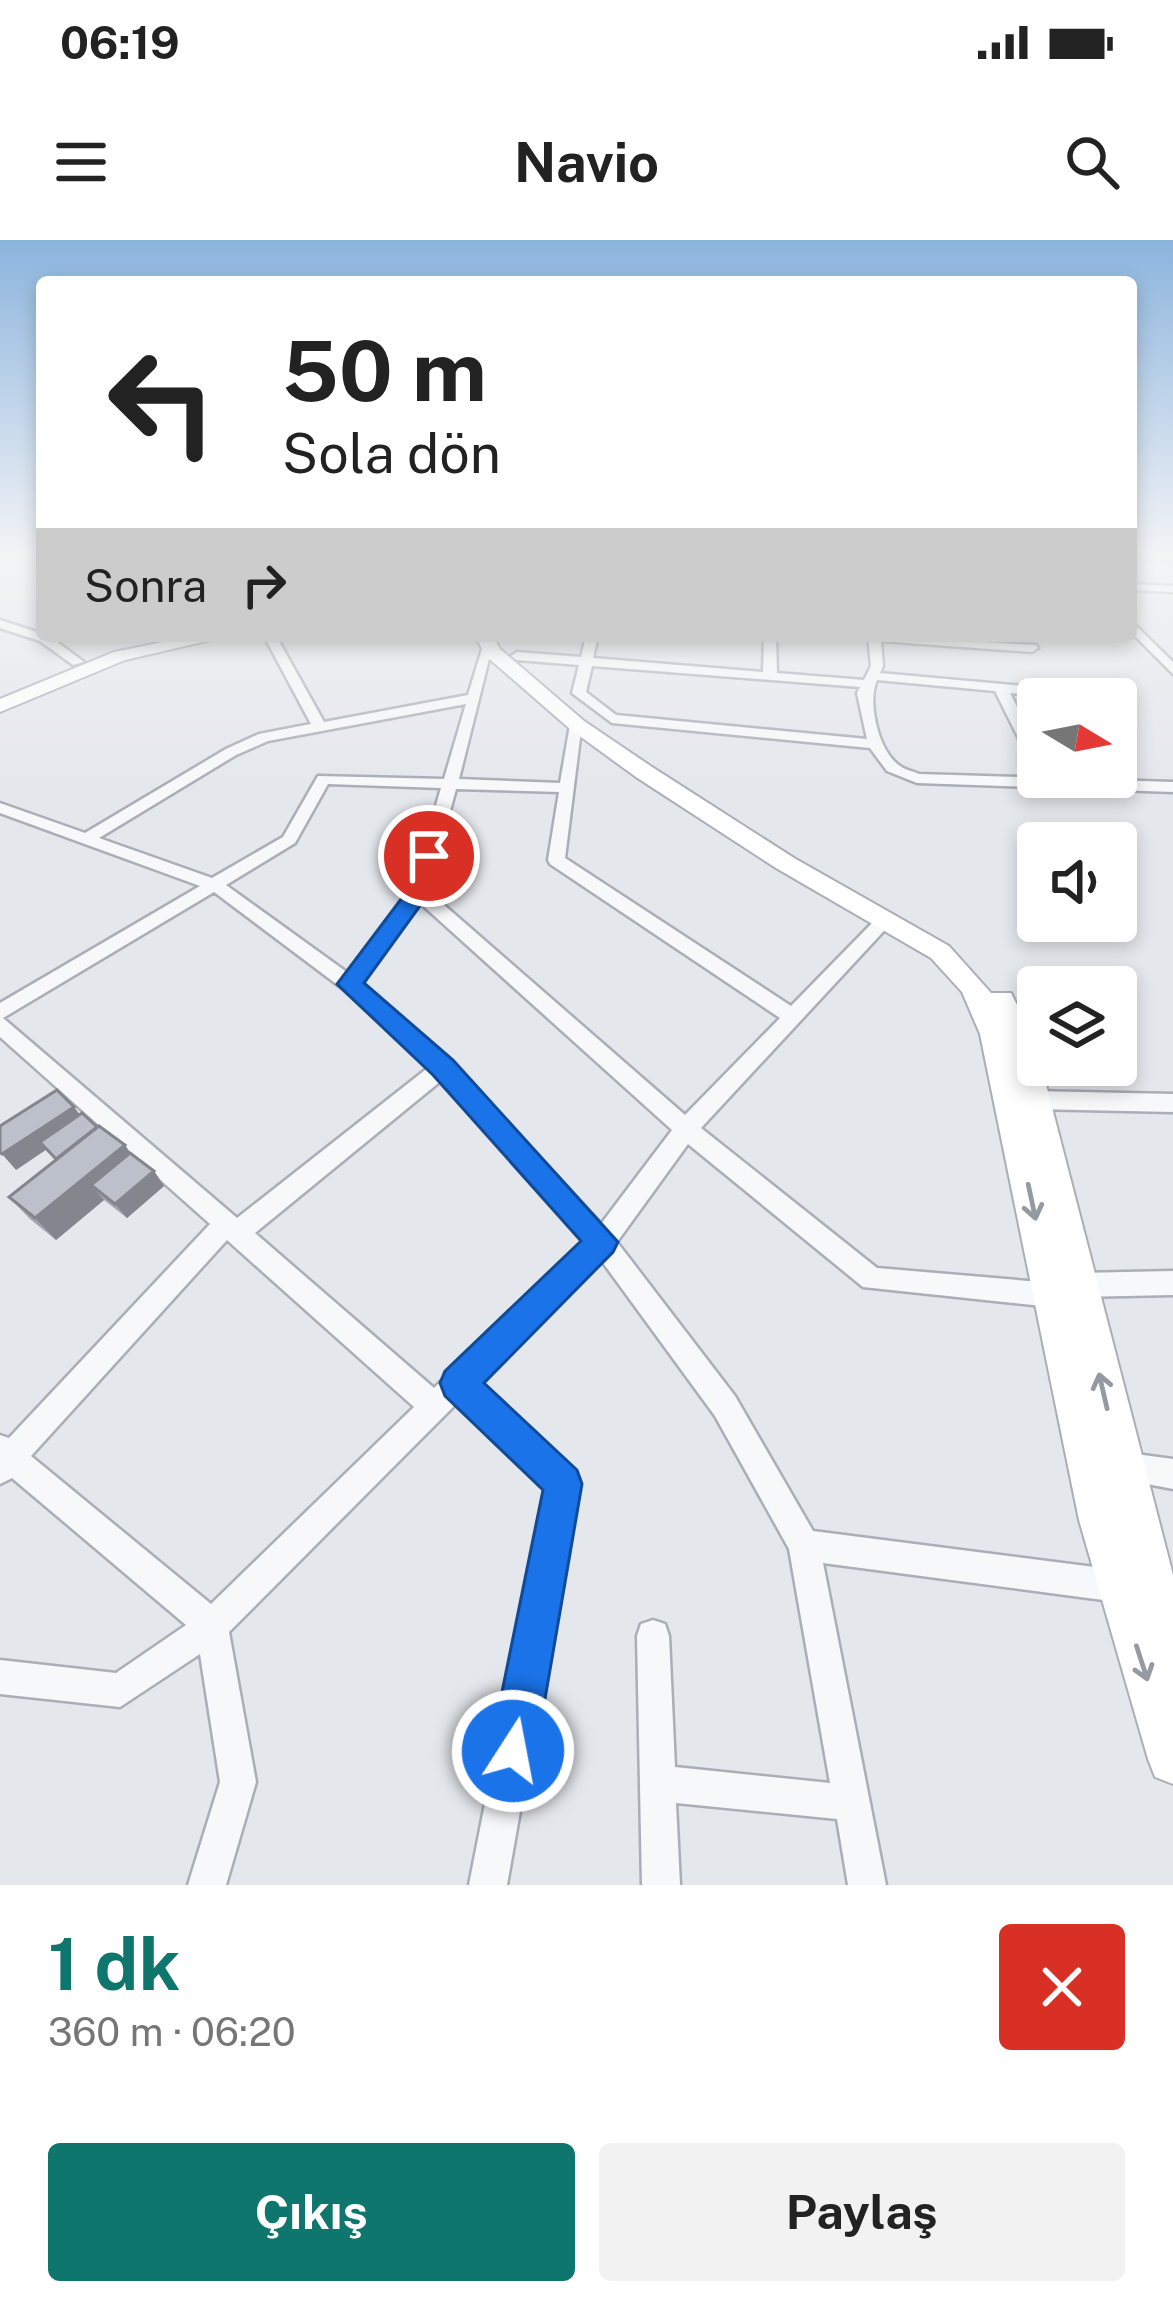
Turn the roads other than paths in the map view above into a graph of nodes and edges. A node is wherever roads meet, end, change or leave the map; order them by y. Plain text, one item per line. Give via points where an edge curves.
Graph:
1 (1137, 631) edge
2 (50, 642) edge
3 (164, 642) edge
4 (189, 642) edge
5 (273, 642) edge
6 (591, 642) edge
7 (770, 642) edge
8 (874, 642) edge
9 (1010, 642) edge
10 (497, 644) edge
11 (1032, 648) dead end
12 (586, 661) junction
13 (78, 662) junction
14 (1173, 670) edge
15 (770, 676) junction
16 (872, 680) junction
17 (1001, 689) junction
18 (1017, 690) edge
19 (0, 695) edge
20 (474, 698) junction
21 (0, 706) edge
22 (1017, 721) edge
23 (319, 725) junction
24 (577, 725) junction
25 (875, 744) junction
26 (449, 784) junction
27 (1173, 787) edge
28 (565, 788) junction
29 (0, 808) edge
30 (86, 839) junction
31 (215, 885) junction
32 (419, 892) junction
33 (885, 920) junction
34 (350, 984) junction
35 (0, 1012) edge
36 (794, 1017) junction
37 (0, 1025) edge
38 (443, 1067) junction
39 (1034, 1100) junction
40 (1173, 1103) edge
41 (686, 1129) junction
42 (232, 1229) junction
43 (602, 1242) junction
44 (1173, 1283) edge
45 (1065, 1290) junction
46 (446, 1395) junction
47 (4, 1457) edge
48 (1121, 1467) junction
49 (1173, 1474) edge
50 (804, 1545) junction
51 (1118, 1586) junction
52 (212, 1625) junction
53 (653, 1636) dead end
54 (1173, 1667) edge
55 (0, 1677) edge
56 (1173, 1759) edge
57 (658, 1783) junction
58 (852, 1803) junction
59 (207, 1885) edge
60 (488, 1885) edge
61 (661, 1885) edge
62 (867, 1885) edge

1 - 14 street
2 - 13 street
3 - 13 main road
4 - 21 main road via 120,656
5 - 23 street
6 - 12 street
7 - 15 street
8 - 16 street
9 - 11 street
10 - 12 street
10 - 20 street
10 - 24 main road
10 - 39 main road via 697,794 971,958 1019,1038
12 - 15 street
12 - 25 street via 579,694 612,719
13 - 19 main road
15 - 16 street
16 - 17 street
16 - 25 street via 864,693
17 - 18 street
17 - 22 street
20 - 23 street
20 - 26 street
23 - 30 street via 231,752
24 - 28 street
24 - 33 main road
25 - 27 street via 892,768 917,778
26 - 28 street
26 - 31 street via 323,778 289,840
26 - 32 street
28 - 36 street via 556,860
29 - 30 street
30 - 31 street
31 - 34 street
31 - 35 street
32 - 34 street
32 - 41 street
33 - 36 street
33 -> 45 main road via 940,952 974,987 995,1034
34 - 38 street
36 - 41 street
37 - 42 street
38 - 42 street
38 - 43 street
39 - 40 street
39 - 45 main road
41 - 43 street
41 - 45 street via 872,1279
42 - 46 street
42 - 47 street
43 - 46 street
43 - 50 street via 724,1406
44 - 45 street
48 -> 45 main road
45 - 51 main road
46 - 52 street
46 - 60 street via 563,1484
47 - 52 street
48 - 49 street
48 - 54 main road
50 - 51 street
50 - 58 street
51 -> 56 main road
52 - 55 street via 120,1690
52 - 59 street via 238,1782
53 - 57 street
57 - 58 street
57 - 61 street
58 - 62 street

